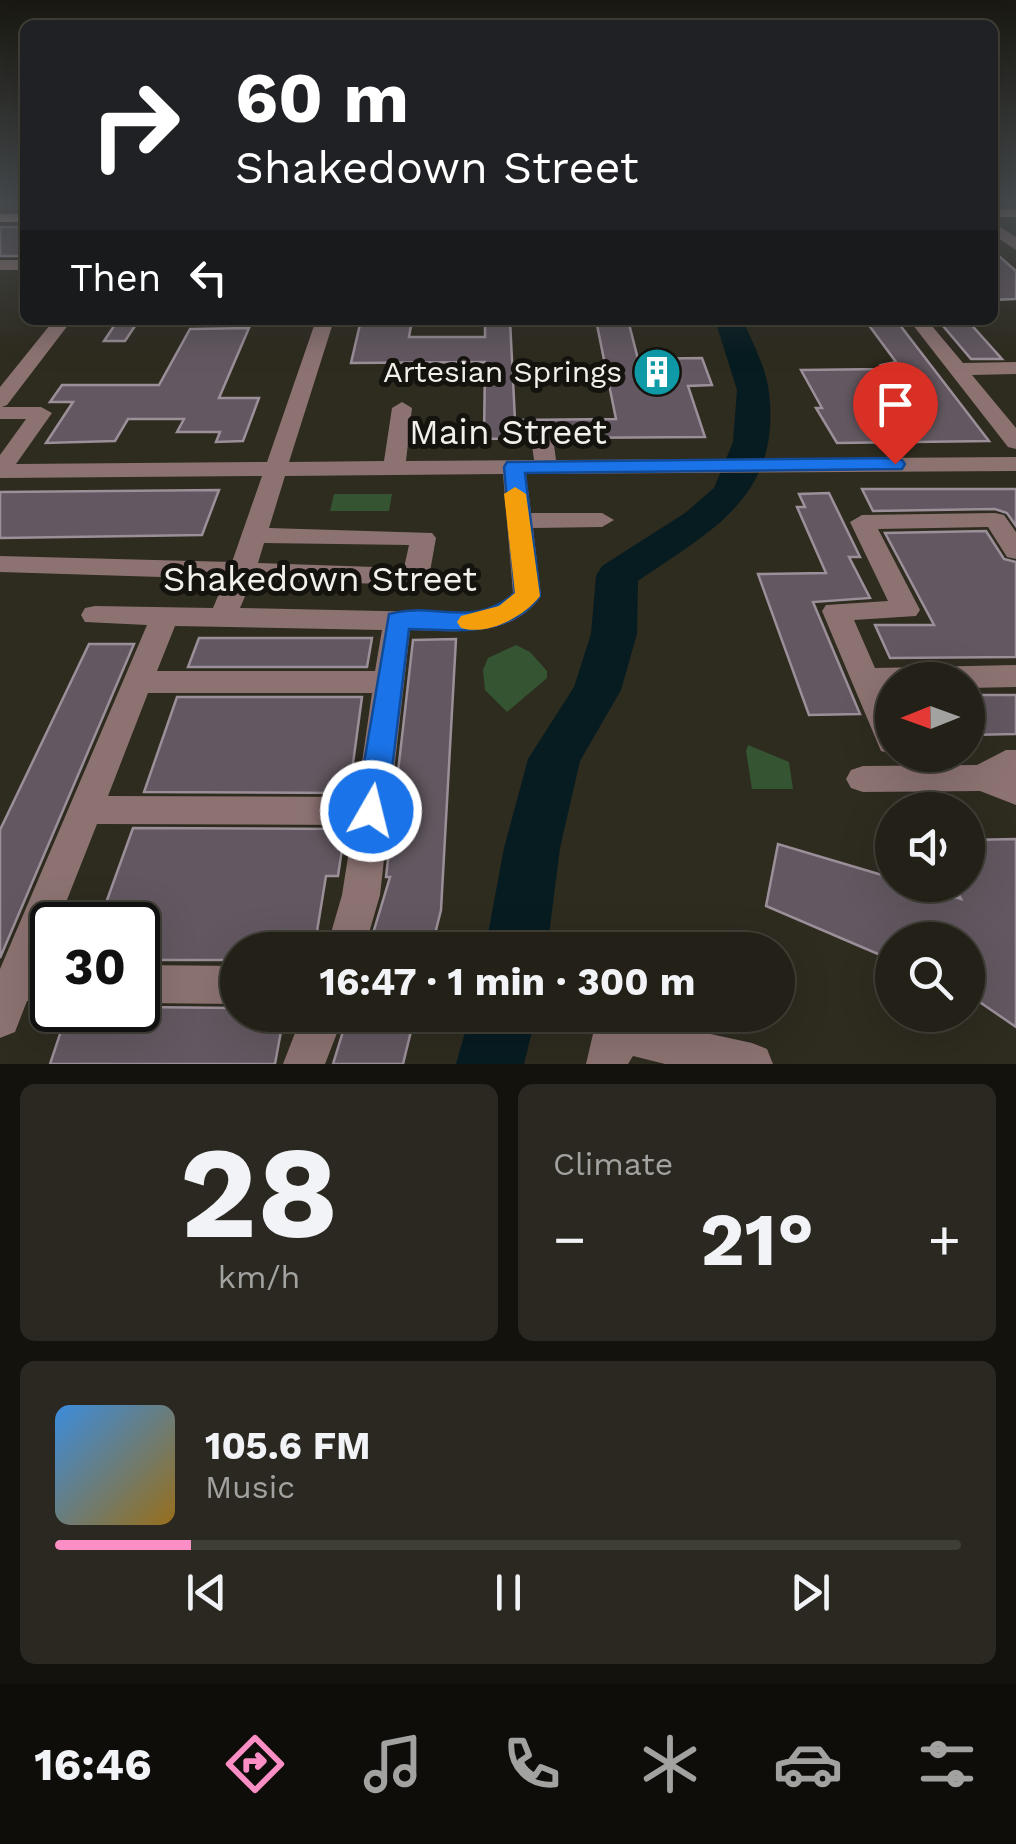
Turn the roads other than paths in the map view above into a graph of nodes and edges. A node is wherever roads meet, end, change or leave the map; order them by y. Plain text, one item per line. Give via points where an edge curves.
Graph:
1 (58, 325) edge
2 (323, 325) edge
3 (922, 325) edge
4 (1016, 368) edge
5 (957, 369) junction
6 (8, 380) edge
7 (0, 400) edge
8 (402, 408) dead end
9 (0, 413) edge
10 (542, 438) dead end
11 (1016, 442) edge
12 (1016, 464) edge
13 (546, 466) junction
14 (514, 467) junction
15 (278, 468) junction
16 (394, 468) junction
17 (0, 471) edge
18 (602, 520) dead end
19 (517, 521) junction
20 (254, 534) junction
21 (1016, 551) edge
22 (0, 564) edge
23 (242, 570) junction
24 (95, 615) dead end
25 (164, 615) junction
26 (223, 616) junction
27 (398, 620) junction
28 (1016, 676) edge
29 (865, 678) junction
30 (138, 682) junction
31 (389, 682) junction
32 (875, 702) edge
33 (1016, 763) edge
34 (886, 772) edge
35 (939, 772) edge
36 (982, 778) junction
37 (863, 779) dead end
38 (1016, 791) edge
39 (85, 810) junction
40 (371, 811) junction
41 (350, 932) edge
42 (160, 984) edge
43 (220, 985) edge
44 (22, 994) edge
45 (316, 1032) edge
46 (304, 1064) edge
47 (606, 1064) edge
48 (752, 1064) edge

1 - 6 street
2 - 15 street
3 - 5 street
4 - 5 street
5 - 11 street
6 - 7 street
8 - 16 street
9 - 17 street via 42,412
10 - 13 street
12 - 13 street, Main Street
13 - 14 street, Main Street
14 - 16 street, Main Street
14 - 19 street, Shakedown Street
15 - 16 street, Main Street
15 - 17 street, Main Street
15 - 20 street
18 - 19 street
19 - 27 street, Shakedown Street via 527,596 508,612 476,622
20 - 23 street
20 - 23 street via 423,538 416,577
21 - 29 street via 995,520 862,522 906,610 836,612
22 - 23 street
23 - 26 street
24 - 25 street, Shakedown Street
25 - 26 street, Shakedown Street
25 - 30 street
26 - 27 street, Shakedown Street
27 - 31 street
28 - 29 street
29 - 32 street
30 - 31 street
30 - 39 street
31 - 40 street
33 - 36 street
34 - 37 street
35 - 36 street
36 - 38 street
39 - 40 street
39 - 44 street
40 - 41 street
42 - 43 street
45 - 46 street
47 - 48 street via 608,1048 627,1034

